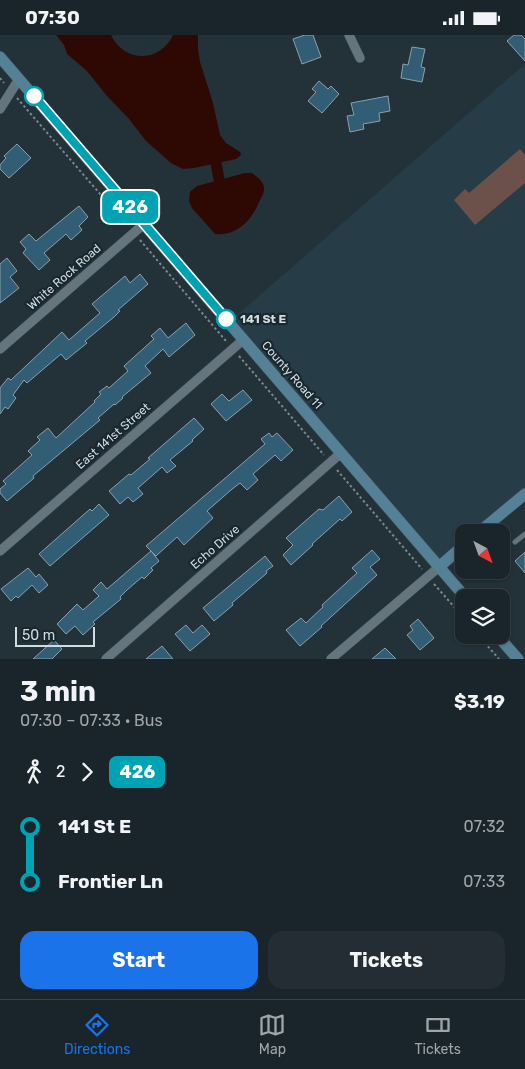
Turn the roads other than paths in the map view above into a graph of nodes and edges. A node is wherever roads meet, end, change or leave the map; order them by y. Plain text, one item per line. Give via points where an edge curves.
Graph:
1 (349, 35) edge
2 (0, 57) edge
3 (360, 57) dead end
4 (19, 79) junction
5 (0, 109) edge
6 (144, 224) junction
7 (243, 339) junction
8 (0, 349) edge
9 (341, 453) junction
10 (525, 495) edge
11 (489, 524) edge
12 (525, 534) edge
13 (515, 542) dead end
14 (0, 551) edge
15 (455, 553) edge
16 (439, 567) junction
17 (458, 589) edge
18 (505, 644) edge
19 (106, 659) edge
20 (331, 659) edge
21 (518, 659) edge

1 - 3 street
2 - 4 street, County Road 11
4 - 5 street
4 - 6 street, County Road 11
6 - 7 street, County Road 11
6 - 8 street, White Rock Road
7 - 9 street, County Road 11
7 - 14 street, East 141st Street
9 - 16 street, County Road 11
9 - 19 street, Echo Drive
10 - 11 street
12 - 13 lane
15 - 16 street
16 - 17 street, County Road 11
16 - 20 street
18 - 21 street

